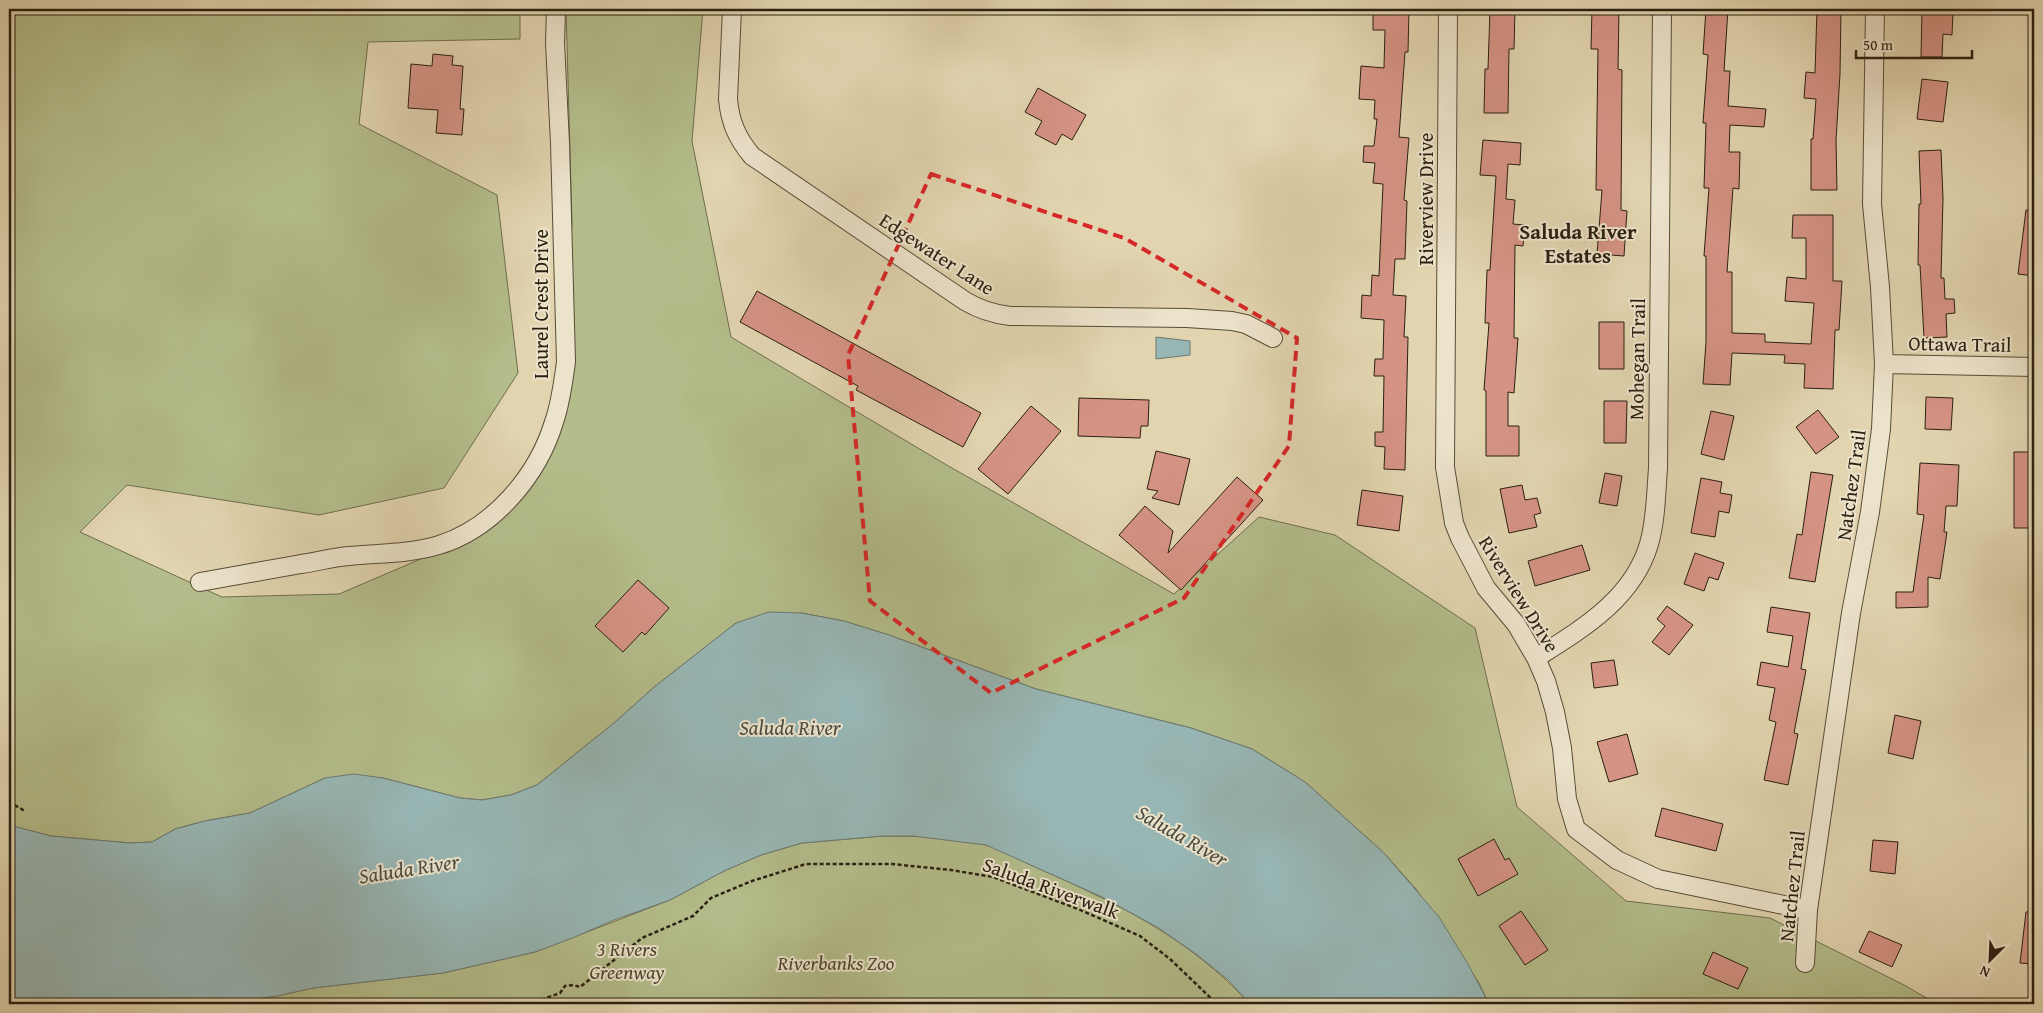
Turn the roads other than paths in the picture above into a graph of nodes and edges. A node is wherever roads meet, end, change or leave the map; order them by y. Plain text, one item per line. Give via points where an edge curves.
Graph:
1 (556, 9) edge
2 (732, 9) edge
3 (1448, 9) edge
4 (1662, 9) edge
5 (1875, 9) edge
6 (1273, 338) dead end
7 (1884, 364) junction
8 (2034, 367) edge
9 (200, 582) dead end
10 (1536, 658) junction
11 (1808, 910) junction
12 (1805, 963) dead end

1 - 9 street, Laurel Crest Drive via 566,362 554,422 535,464 494,514 469,532 441,544
2 - 6 street, Edgewater Lane via 729,106 742,144 752,156 979,309 1010,316 1232,321 1246,324
3 - 10 street, Riverview Drive via 1445,467 1454,523 1460,538 1486,588 1516,624
4 - 10 street, Mohegan Trail via 1658,468 1650,543 1642,562 1618,597 1588,625
5 - 7 street, Natchez Trail via 1872,204
7 - 8 street, Ottawa Trail
7 - 11 street, Natchez Trail via 1870,512 1851,613
10 - 11 street, Riverview Drive via 1555,712 1567,799 1576,829 1617,860 1658,879
11 - 12 street, Natchez Trail

